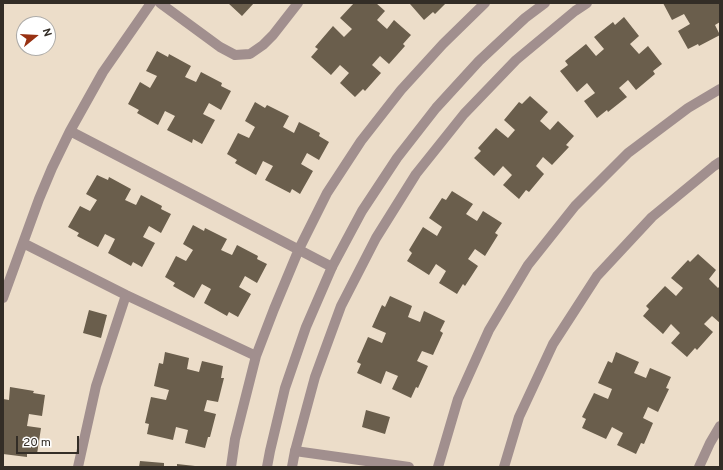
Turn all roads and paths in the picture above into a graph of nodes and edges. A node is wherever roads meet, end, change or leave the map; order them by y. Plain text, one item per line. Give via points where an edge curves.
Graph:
1 (151, 3) edge
2 (160, 3) edge
3 (298, 3) edge
4 (485, 3) edge
5 (545, 3) edge
6 (587, 3) edge
7 (720, 90) edge
8 (70, 131) junction
9 (720, 162) edge
10 (23, 243) junction
11 (299, 249) junction
12 (332, 267) junction
13 (126, 295) junction
14 (3, 298) edge
15 (256, 356) junction
16 (720, 426) edge
17 (295, 451) junction
18 (78, 467) edge
19 (232, 467) edge
20 (267, 467) edge
21 (292, 467) edge
22 (409, 467) edge
23 (438, 467) edge
24 (504, 467) edge
25 (700, 467) edge

1 - 8 street via 103,72
2 - 3 street via 220,47 235,54 250,54 273,35
4 - 11 street via 401,90 361,141 327,193
5 - 12 street via 479,61 436,108 397,158 362,211
6 - 17 street via 516,60 464,114 416,174 376,238 341,306 315,378
7 - 23 street via 688,108 628,153 574,206 528,265 489,330 461,392
8 - 10 street via 38,199
8 - 11 street
9 - 24 street via 652,216 598,276 553,344 519,417
10 - 13 street
10 - 14 street
11 - 12 street
11 - 15 street
12 - 20 street via 306,326 285,388
13 - 15 street
13 - 18 street via 96,386
15 - 19 street via 235,439
16 - 25 street
17 - 21 street
17 - 22 street

